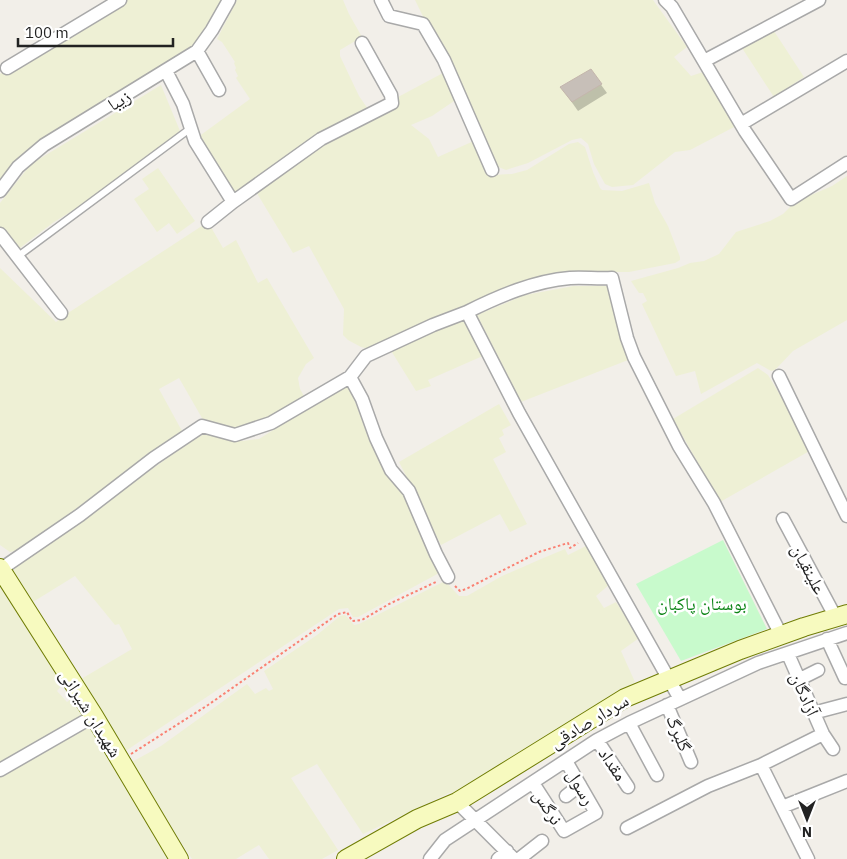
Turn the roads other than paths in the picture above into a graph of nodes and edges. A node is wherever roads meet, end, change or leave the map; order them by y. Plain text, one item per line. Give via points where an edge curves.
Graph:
1 (120, 0) edge
2 (229, 0) edge
3 (381, 0) edge
4 (665, 0) edge
5 (819, 0) edge
6 (362, 42) dead end
7 (197, 51) junction
8 (704, 61) junction
9 (847, 61) edge
10 (7, 68) dead end
11 (166, 72) junction
12 (219, 90) dead end
13 (741, 124) junction
14 (191, 128) junction
15 (847, 163) edge
16 (492, 170) dead end
17 (0, 191) edge
18 (233, 202) junction
19 (208, 222) dead end
20 (0, 234) edge
21 (17, 257) junction
22 (467, 312) junction
23 (60, 313) dead end
24 (779, 376) dead end
25 (350, 377) junction
26 (847, 516) edge
27 (783, 519) dead end
28 (0, 569) edge
29 (448, 577) road end
30 (841, 616) edge
31 (847, 633) edge
32 (781, 636) junction
33 (827, 638) junction
34 (750, 646) junction
35 (788, 654) junction
36 (758, 663) junction
37 (818, 670) dead end
38 (845, 678) dead end
39 (669, 679) junction
40 (798, 680) junction
41 (680, 699) junction
42 (847, 704) edge
43 (667, 705) junction
44 (813, 713) junction
45 (94, 716) junction
46 (628, 723) junction
47 (823, 734) junction
48 (597, 740) junction
49 (833, 749) dead end
50 (566, 761) junction
51 (691, 762) dead end
52 (761, 765) junction
53 (0, 770) edge
54 (657, 775) dead end
55 (847, 781) edge
56 (532, 783) junction
57 (580, 785) junction
58 (628, 787) dead end
59 (566, 796) dead end
60 (457, 802) junction
61 (782, 807) junction
62 (596, 813) joint
63 (474, 821) junction
64 (627, 828) dead end
65 (542, 841) dead end
66 (506, 856) edge
67 (803, 858) edge
68 (179, 859) edge
69 (346, 859) edge
70 (430, 859) edge
71 (519, 859) edge

1 - 10 street
2 - 7 street, زیبا
3 - 16 street via 389,16 423,24 444,60
4 - 8 street
5 - 8 street
6 - 18 street via 392,103 321,139
7 - 11 street, زیبا
7 - 12 street
8 - 13 street
9 - 13 street
11 - 14 street
11 - 17 street, زیبا via 44,146 18,167
13 - 15 street via 791,200
14 - 18 street via 195,141
14 - 21 lane
18 - 19 street
20 - 21 street
21 - 23 street
22 - 25 street via 366,356
22 - 32 street via 532,285 570,278 612,278 634,356 679,446 714,503
22 - 39 street
24 - 26 street
25 - 28 street via 272,423 235,435 202,426
25 - 29 street via 387,462 409,491
27 - 30 street, علینقیان
28 - 45 street, شهیدان شیرانی
30 - 32 street, سردار صادقی
31 - 33 street
32 - 34 street, سردار صادقی
33 - 35 street
33 - 38 street
34 - 36 street
34 - 39 street, سردار صادقی
35 - 36 street
35 - 40 street, آزادگان
36 - 41 street
37 - 40 street
39 - 41 street
39 - 60 street, سردار صادقی via 625,698
40 - 44 street, آزادگان
41 - 43 street
42 - 44 street
43 - 46 street
43 - 51 street, گلبرگ
44 - 47 street, آزادگان
45 - 53 street
45 - 68 street, شهیدان شیرانی
46 - 48 street
46 - 54 street
47 - 49 street, آزادگان
47 - 52 street
48 - 50 street
48 - 58 street, مقداد
50 - 56 street
50 - 57 street, رسول
52 - 61 street
52 - 64 street via 708,786
55 - 61 street
56 - 62 street, نرگس via 564,831
56 - 63 street
57 - 59 street
57 - 62 street, رسول
60 - 63 street
60 - 69 street, سردار صادقی via 417,819
61 - 67 street
63 - 66 street
63 - 70 street via 446,840
65 - 71 street

